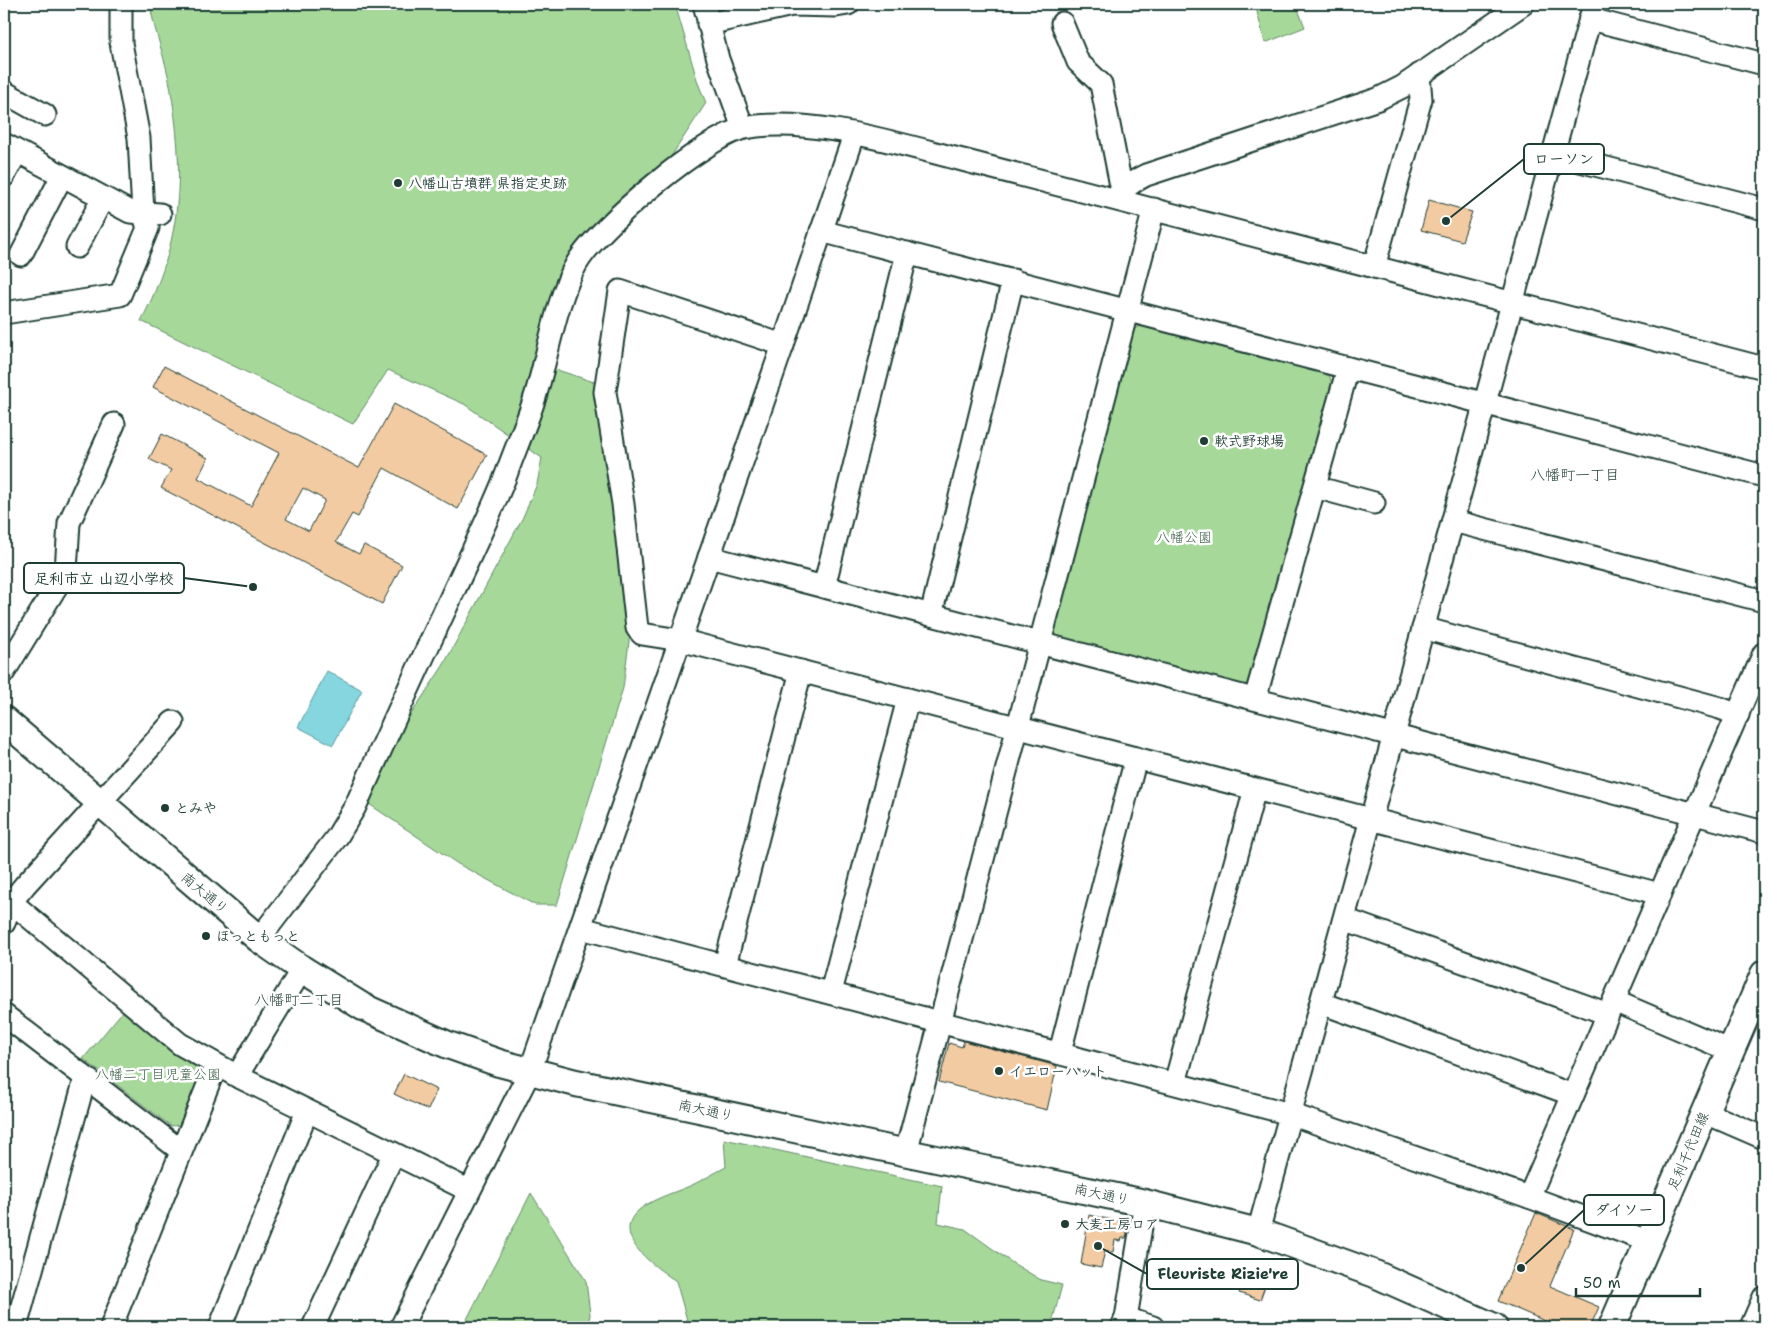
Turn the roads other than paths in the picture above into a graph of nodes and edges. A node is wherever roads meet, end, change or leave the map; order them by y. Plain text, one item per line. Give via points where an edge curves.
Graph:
1 (122, 4) edge
2 (848, 4) edge
3 (1523, 4) edge
4 (1592, 12) edge
5 (706, 14) edge
6 (1062, 24) dead end
7 (1764, 64) edge
8 (1419, 75) junction
9 (4, 92) edge
10 (45, 115) dead end
11 (744, 128) junction
12 (854, 135) junction
13 (10, 148) edge
14 (1553, 154) junction
15 (4, 176) edge
16 (62, 176) junction
17 (1121, 196) junction
18 (103, 198) junction
19 (1154, 209) junction
20 (1764, 209) edge
21 (152, 214) junction
22 (821, 230) junction
23 (77, 247) dead end
24 (908, 253) junction
25 (21, 255) dead end
26 (1374, 267) junction
27 (1013, 280) junction
28 (1512, 302) junction
29 (1127, 310) junction
30 (4, 313) edge
31 (783, 345) junction
32 (1348, 368) junction
33 (1764, 368) edge
34 (1485, 403) junction
35 (114, 424) dead end
36 (1764, 476) edge
37 (1315, 487) junction
38 (1374, 503) dead end
39 (1453, 521) junction
40 (709, 557) junction
41 (824, 587) junction
42 (1764, 601) edge
43 (930, 615) junction
44 (1423, 628) junction
45 (680, 640) junction
46 (1040, 644) junction
47 (1764, 653) edge
48 (4, 672) edge
49 (801, 672) junction
50 (908, 699) junction
51 (1256, 699) junction
52 (1738, 715) junction
53 (4, 720) edge
54 (168, 727) dead end
55 (1018, 727) junction
56 (1394, 736) junction
57 (1136, 758) junction
58 (1255, 789) junction
59 (100, 803) junction
60 (1695, 813) junction
61 (1371, 819) junction
62 (1764, 832) edge
63 (1660, 894) junction
64 (7, 899) edge
65 (1344, 919) junction
66 (4, 923) edge
67 (581, 928) junction
68 (259, 939) junction
69 (725, 965) junction
70 (302, 969) junction
71 (1764, 974) edge
72 (831, 992) junction
73 (1321, 1003) junction
74 (1611, 1007) junction
75 (4, 1015) edge
76 (941, 1020) junction
77 (1731, 1051) junction
78 (1060, 1052) junction
79 (216, 1064) junction
80 (530, 1071) junction
81 (237, 1076) junction
82 (85, 1079) junction
83 (1175, 1083) junction
84 (1573, 1095) junction
85 (307, 1111) junction
86 (1704, 1112) junction
87 (1290, 1114) junction
88 (1764, 1138) edge
89 (180, 1150) junction
90 (906, 1152) junction
91 (393, 1155) junction
92 (468, 1190) junction
93 (1529, 1197) junction
94 (1145, 1203) junction
95 (1258, 1232) junction
96 (1650, 1242) junction
97 (1764, 1297) edge
98 (1124, 1323) edge
99 (1482, 1325) edge
100 (16, 1327) edge
101 (111, 1327) edge
102 (220, 1327) edge
103 (313, 1327) edge
104 (401, 1327) edge
105 (1153, 1327) edge
106 (1612, 1327) edge
107 (1751, 1327) edge

1 - 21 street via 121,43
2 - 5 street via 792,5
3 - 8 street
4 - 7 street
4 - 14 street
5 - 11 street via 718,59
6 - 17 street via 1078,62 1101,84
8 - 17 street via 1378,99 1162,170 1131,183
8 - 26 street via 1421,99
9 - 10 street
11 - 12 street via 802,125
11 - 68 street via 712,142 632,204 592,243 577,263 566,288 535,399 496,499 355,806 337,838
12 - 17 street
12 - 22 street
13 - 15 street
13 - 16 street
14 - 20 street
14 - 28 street
16 - 18 street
16 - 25 street
17 - 19 street
18 - 21 street via 130,212
18 - 23 street
19 - 26 street
19 - 29 street
21 - 30 street via 120,295
22 - 24 street
22 - 31 street
24 - 27 street
24 - 41 street
26 - 28 street
27 - 29 street
27 - 43 street
28 - 33 street
28 - 34 street
29 - 32 street
29 - 46 street
31 - 40 street
31 - 45 street via 620,291 605,392 623,504 637,628 642,634
32 - 34 street
32 - 37 street
34 - 36 street
34 - 39 street
35 - 48 street via 69,523 66,571
37 - 38 street
37 - 51 street
39 - 42 street
39 - 44 street
40 - 41 street
40 - 45 street
41 - 43 street
43 - 46 street
44 - 52 street
44 - 56 street
45 - 49 street
45 - 67 street
46 - 51 street
46 - 55 street
47 - 52 street
49 - 50 street
49 - 69 street
50 - 55 street
50 - 72 street
51 - 56 street
52 - 60 street
53 - 59 main road, 南大通り
54 - 59 street
55 - 57 street
55 - 76 street
56 - 60 street
56 - 61 street
57 - 58 street
57 - 78 street
58 - 61 street
58 - 83 street
59 - 64 street
59 - 68 main road, 南大通り
60 - 62 street
60 - 63 street
61 - 63 street
61 - 65 street
63 - 74 street
64 - 66 street
64 - 79 street via 180,1044
65 - 73 street
65 - 74 street
67 - 69 street
67 - 80 street
68 - 70 main road, 南大通り
69 - 72 street
70 - 80 main road, 南大通り via 363,1007 448,1045 499,1064
70 - 81 street
71 - 77 main road, 足利千代田線
72 - 76 street
73 - 84 street
73 - 87 street
74 - 77 street
74 - 84 street
75 - 82 street
76 - 78 street
76 - 90 street
77 - 86 main road, 足利千代田線
78 - 83 street
79 - 81 street
79 - 89 street
80 - 90 main road, 南大通り
80 - 92 street
81 - 85 street
82 - 89 street
82 - 100 street
83 - 87 street
84 - 93 street
85 - 91 street
85 - 102 street
86 - 88 street
86 - 96 main road, 足利千代田線
87 - 93 street
87 - 95 street
89 - 101 street
90 - 94 main road, 南大通り
91 - 92 street
91 - 103 street
92 - 104 street
93 - 96 street
94 - 95 main road, 南大通り
94 - 98 street
95 - 99 main road, 南大通り via 1375,1274
96 - 106 main road, 足利千代田線
97 - 107 street
98 - 105 street

